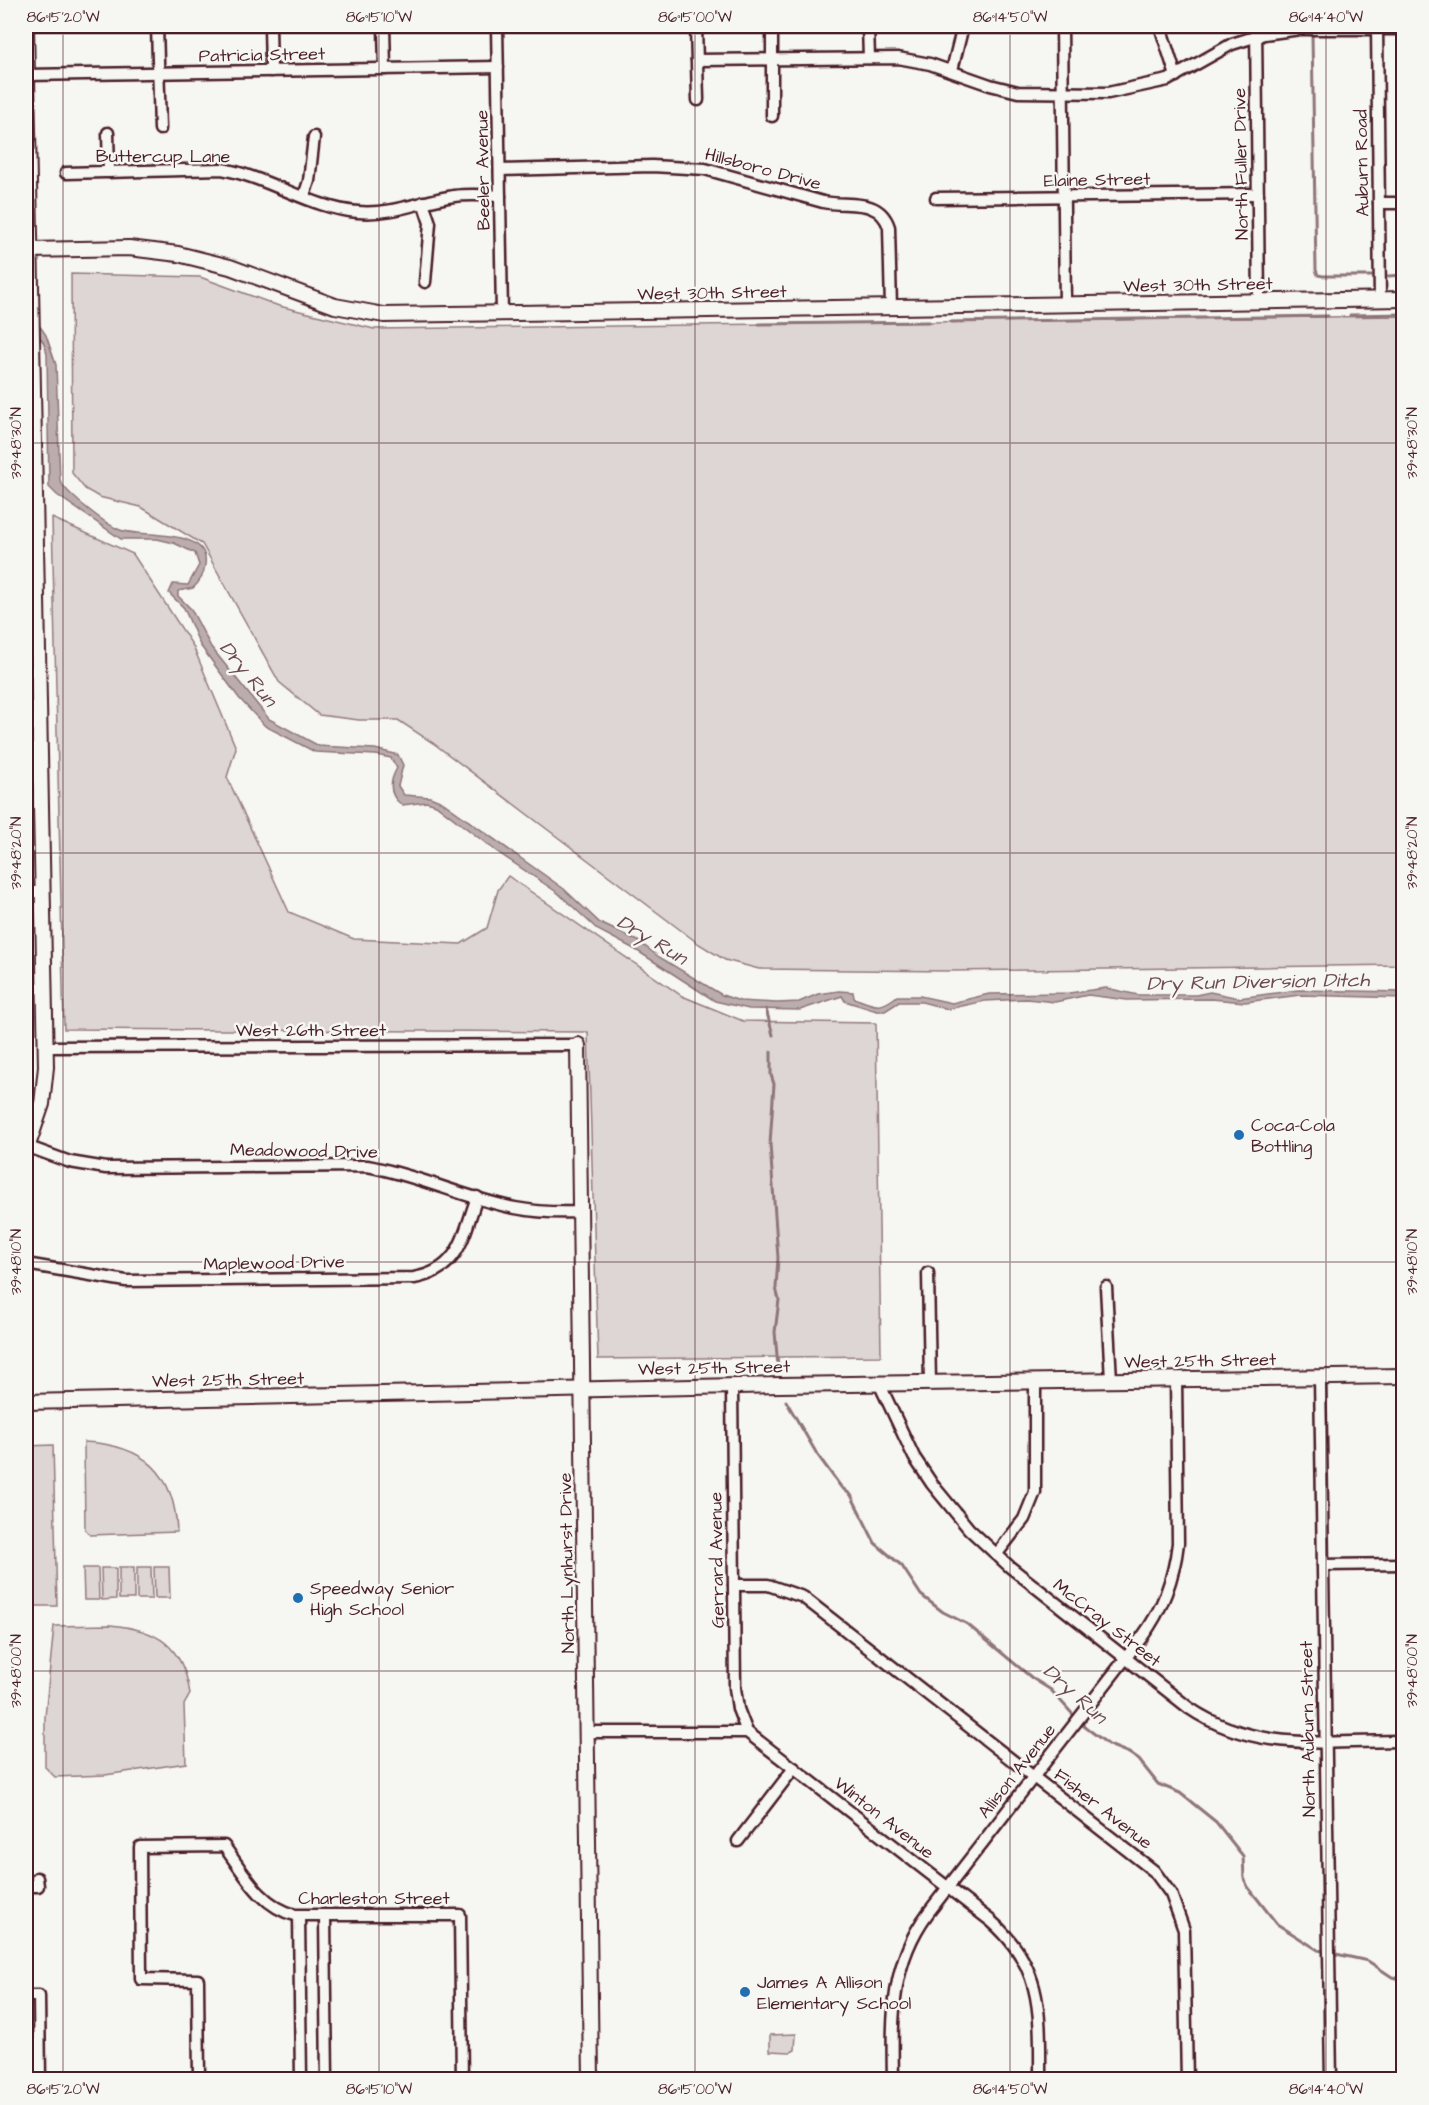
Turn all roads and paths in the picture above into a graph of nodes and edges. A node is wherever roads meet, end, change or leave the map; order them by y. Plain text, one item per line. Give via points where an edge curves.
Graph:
1 (26, 26) edge
2 (157, 26) edge
3 (270, 26) edge
4 (384, 26) edge
5 (497, 26) edge
6 (696, 26) edge
7 (772, 26) edge
8 (868, 26) edge
9 (963, 26) edge
10 (1062, 26) edge
11 (1160, 26) edge
12 (1377, 27) edge
13 (1404, 29) edge
14 (1256, 31) edge
15 (869, 58) junction
16 (772, 59) junction
17 (697, 60) junction
18 (498, 67) junction
19 (385, 69) junction
20 (952, 70) junction
21 (271, 71) junction
22 (158, 73) junction
23 (27, 75) edge
24 (1176, 76) junction
25 (1063, 94) junction
26 (698, 100) dead end
27 (772, 116) dead end
28 (160, 129) dead end
29 (108, 133) dead end
30 (314, 137) dead end
31 (500, 170) junction
32 (109, 172) junction
33 (66, 173) dead end
34 (1258, 194) junction
35 (304, 196) junction
36 (500, 196) junction
37 (1064, 197) junction
38 (936, 198) dead end
39 (423, 202) junction
40 (1404, 202) edge
41 (1379, 203) junction
42 (30, 250) junction
43 (425, 282) dead end
44 (1380, 300) junction
45 (1404, 300) edge
46 (1259, 302) junction
47 (1065, 305) junction
48 (891, 308) junction
49 (502, 314) junction
50 (30, 541) edge
51 (32, 671) edge
52 (26, 892) edge
53 (42, 892) junction
54 (578, 1045) joint
55 (45, 1047) junction
56 (26, 1148) edge
57 (477, 1197) junction
58 (580, 1212) junction
59 (26, 1264) edge
60 (928, 1273) dead end
61 (1106, 1287) dead end
62 (1404, 1376) edge
63 (1320, 1377) junction
64 (1176, 1379) junction
65 (1111, 1380) junction
66 (1035, 1382) junction
67 (879, 1383) junction
68 (930, 1383) junction
69 (732, 1386) junction
70 (583, 1389) junction
71 (26, 1402) edge
72 (996, 1555) junction
73 (1404, 1564) edge
74 (1323, 1565) junction
75 (734, 1586) junction
76 (1126, 1658) junction
77 (586, 1732) junction
78 (747, 1732) junction
79 (1324, 1741) junction
80 (1404, 1741) edge
81 (794, 1768) junction
82 (1034, 1776) junction
83 (738, 1841) dead end
84 (37, 1878) dead end
85 (26, 1886) edge
86 (948, 1888) junction
87 (299, 1916) junction
88 (325, 1917) junction
89 (26, 1996) edge
90 (40, 2079) edge
91 (199, 2079) edge
92 (301, 2079) edge
93 (327, 2079) edge
94 (462, 2079) edge
95 (591, 2079) edge
96 (893, 2079) edge
97 (1040, 2079) edge
98 (1187, 2079) edge
99 (1331, 2079) edge

1 - 23 street
2 - 22 street
3 - 21 street
4 - 19 street
5 - 18 street, Beeler Avenue
6 - 17 street
7 - 16 street
8 - 15 street
9 - 20 street
10 - 25 street
11 - 24 street
12 - 13 street
12 - 14 street
12 - 41 street, Auburn Road
14 - 24 street
14 - 34 street, North Fuller Drive
15 - 16 street
15 - 20 street via 910,60
16 - 17 street
16 - 27 street
17 - 26 street
18 - 19 street, Patricia Street
18 - 31 street, Beeler Avenue
19 - 21 street, Patricia Street
20 - 25 street via 1006,89
21 - 22 street, Patricia Street
22 - 23 street, Patricia Street
22 - 28 street
23 - 42 street
24 - 25 street via 1120,92
25 - 37 street
29 - 32 street
30 - 35 street
31 - 36 street, Beeler Avenue
31 - 48 street, Hillsboro Drive via 652,166 705,169 823,202 874,207 889,227
32 - 33 street, Buttercup Lane
32 - 35 street, Buttercup Lane via 222,169
34 - 37 street, Elaine Street
34 - 46 street, North Fuller Drive
35 - 39 street, Buttercup Lane via 358,212 391,211
36 - 39 street, Buttercup Lane via 455,196
36 - 49 street, Beeler Avenue
37 - 38 street, Elaine Street
37 - 47 street
39 - 43 street via 430,223
40 - 41 street
41 - 44 street, Auburn Road
42 - 49 street, West 30th Street via 129,248 178,254 230,267 335,306 372,314
42 - 50 street
44 - 45 street, West 30th Street
44 - 46 street, West 30th Street
46 - 47 street, West 30th Street
47 - 48 street, West 30th Street
48 - 49 street, West 30th Street
50 - 51 street
51 - 53 street
52 - 53 street
53 - 55 street
54 - 55 street, West 26th Street
54 - 58 street, North Lynhurst Drive
55 - 56 street via 43,1098
56 - 57 street, Meadowood Drive via 106,1168 367,1166 407,1174
57 - 58 street, Meadowood Drive via 521,1209
57 - 59 street, Maplewood Drive via 454,1256 438,1271 414,1278 126,1281
58 - 70 street, North Lynhurst Drive
60 - 68 street
61 - 65 street
62 - 63 street, West 25th Street
63 - 64 street, West 25th Street
63 - 74 street, North Auburn Street
64 - 65 street, West 25th Street
64 - 76 street, Allison Avenue via 1179,1527 1175,1567 1158,1613
65 - 66 street, West 25th Street
66 - 68 street, West 25th Street
66 - 72 street via 1035,1492 1024,1519
67 - 68 street, West 25th Street
67 - 69 street, West 25th Street
67 - 72 street, McCray Street via 900,1432 928,1478
69 - 70 street, West 25th Street
69 - 75 street, Gerrard Avenue
70 - 71 street, West 25th Street
70 - 77 street, North Lynhurst Drive
72 - 76 street, McCray Street
73 - 74 street
74 - 79 street, North Auburn Street
75 - 78 street, Gerrard Avenue via 735,1692
75 - 82 street, Fisher Avenue via 768,1585 803,1597
76 - 79 street, McCray Street via 1189,1708 1221,1727 1269,1740
76 - 82 street, Allison Avenue
77 - 78 street
77 - 95 street, North Lynhurst Drive
78 - 81 street, Winton Avenue
79 - 80 street, McCray Street
79 - 99 street, North Auburn Street
81 - 83 street
81 - 86 street, Winton Avenue
82 - 86 street, Allison Avenue
82 - 98 street, Fisher Avenue via 1145,1862 1171,1894 1184,1938
84 - 85 street via 38,1886
86 - 96 street, Allison Avenue via 916,1930 899,1968 892,2010
86 - 97 street, Winton Avenue via 1001,1930 1027,1965 1039,2006
87 - 88 street, Charleston Street
87 - 91 street, Charleston Street via 280,1910 263,1898 224,1846 140,1846 141,1979 198,1980
87 - 92 street
88 - 93 street
88 - 94 street, Charleston Street via 460,1915
89 - 90 street via 39,1996

